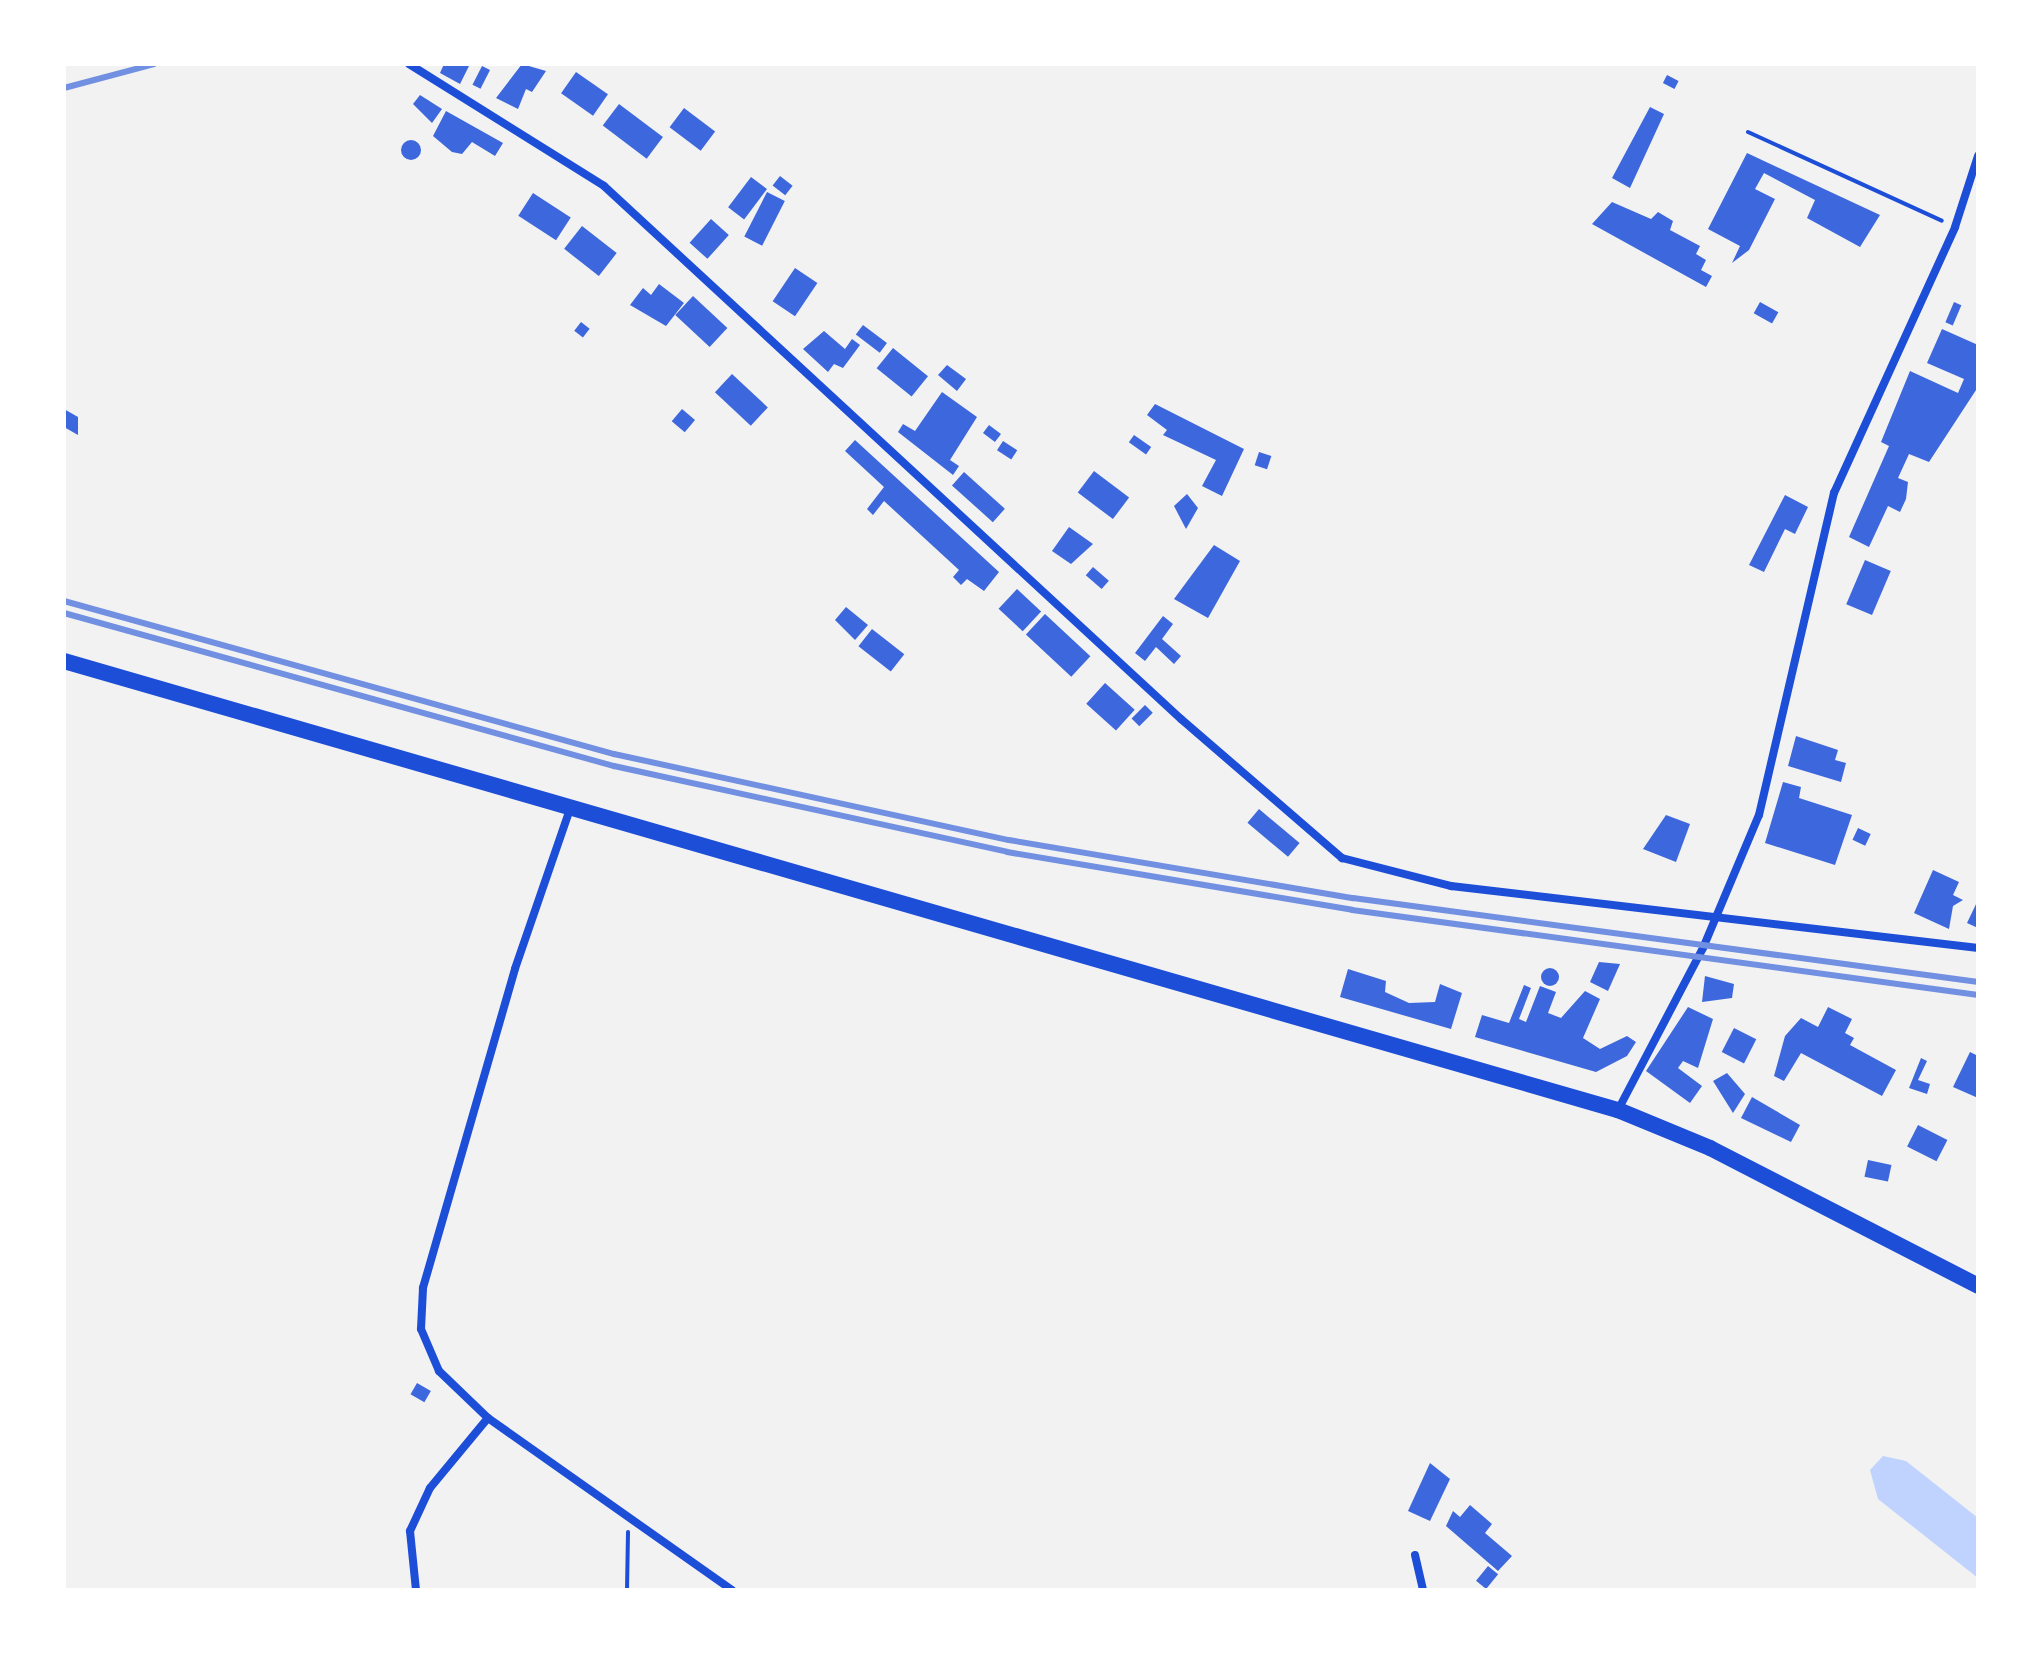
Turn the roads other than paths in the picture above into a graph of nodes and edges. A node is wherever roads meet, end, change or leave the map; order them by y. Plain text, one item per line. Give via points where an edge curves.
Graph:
1 (409, 64) edge
2 (1978, 156) edge
3 (64, 661) edge
4 (570, 809) junction
5 (1714, 922) junction
6 (1978, 948) edge
7 (1618, 1110) junction
8 (1978, 1286) edge
9 (488, 1418) junction
10 (1415, 1555) dead end
11 (416, 1590) edge
12 (732, 1590) edge
13 (1423, 1590) edge

1 - 5 street via 604,186 1181,719 1342,858 1451,886
2 - 5 street via 1955,227 1834,493 1759,815
3 - 4 main road
4 - 7 main road
4 - 9 street via 515,969 423,1288 421,1329 439,1371
5 - 6 street
5 - 7 street
7 - 8 main road via 1710,1148
9 - 11 street via 430,1488 410,1531
9 - 12 street
10 - 13 street

